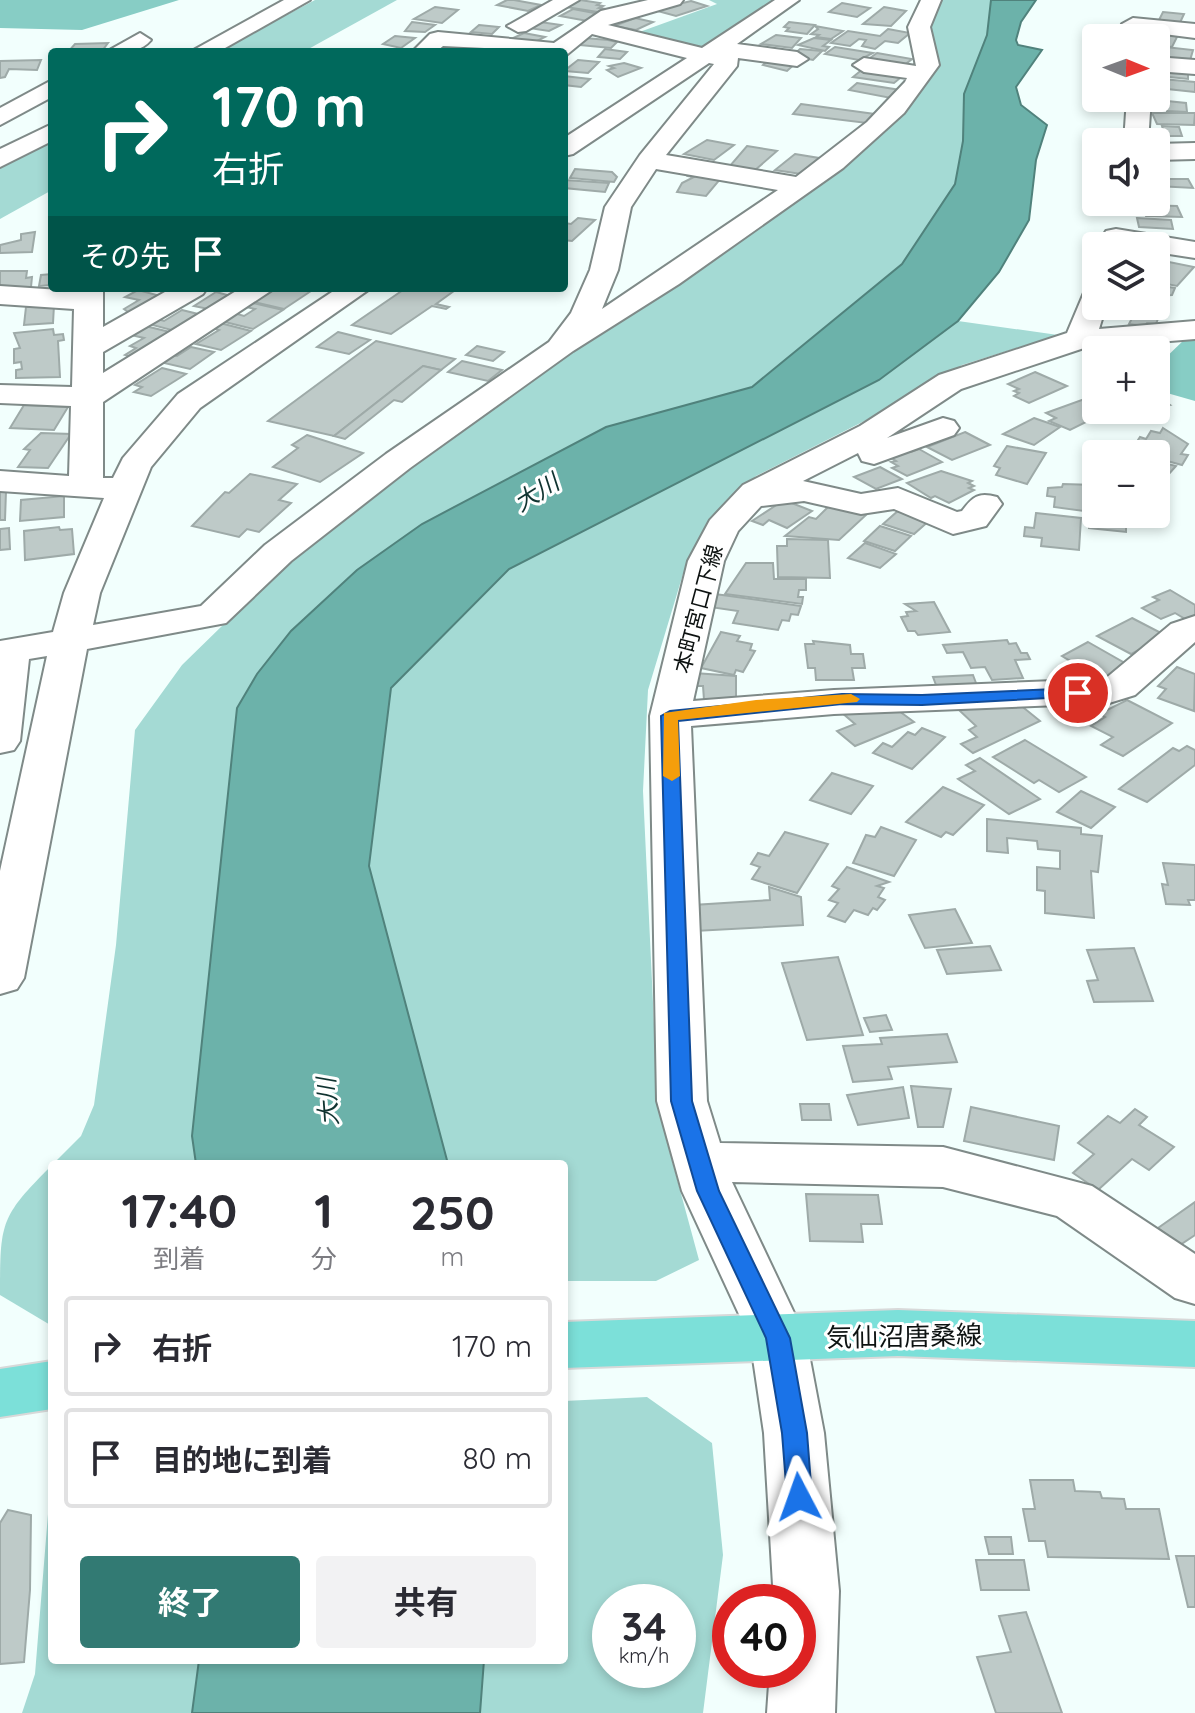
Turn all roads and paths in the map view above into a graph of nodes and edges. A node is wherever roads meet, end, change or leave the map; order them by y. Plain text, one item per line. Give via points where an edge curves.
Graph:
1 (300, 0) edge
2 (569, 0) edge
3 (673, 0) edge
4 (789, 0) edge
5 (931, 0) edge
6 (1145, 0) edge
7 (1133, 24) edge
8 (518, 26) dead end
9 (588, 27) junction
10 (1170, 31) edge
11 (1195, 31) edge
12 (140, 40) dead end
13 (125, 48) edge
14 (209, 48) edge
15 (428, 48) edge
16 (527, 48) edge
17 (561, 48) edge
18 (711, 51) junction
19 (797, 59) dead end
20 (864, 65) dead end
21 (1170, 65) edge
22 (1195, 67) edge
23 (923, 74) junction
24 (48, 89) edge
25 (0, 118) edge
26 (48, 133) edge
27 (568, 146) edge
28 (1195, 151) edge
29 (1170, 152) edge
30 (0, 159) edge
31 (649, 160) junction
32 (801, 186) junction
33 (1170, 234) edge
34 (1195, 235) edge
35 (1170, 244) edge
36 (1195, 250) edge
37 (186, 292) edge
38 (254, 292) edge
39 (351, 292) edge
40 (90, 294) edge
41 (0, 295) edge
42 (1087, 320) edge
43 (1195, 330) edge
44 (1080, 339) junction
45 (91, 346) junction
46 (560, 348) junction
47 (0, 394) edge
48 (90, 397) junction
49 (943, 428) dead end
50 (0, 481) edge
51 (86, 487) junction
52 (125, 489) junction
53 (797, 492) junction
54 (747, 500) junction
55 (985, 504) dead end
56 (1195, 627) edge
57 (70, 640) junction
58 (5, 652) edge
59 (670, 716) junction
60 (0, 741) edge
61 (0, 978) edge
62 (700, 1162) junction
63 (1195, 1282) edge
64 (778, 1338) junction
65 (581, 1344) edge
66 (1195, 1344) edge
67 (48, 1386) edge
68 (0, 1393) edge
69 (801, 1713) edge

1 - 14 street
2 - 8 street
3 - 9 street via 609,16
4 - 18 street
5 - 23 street via 919,27 928,65
6 - 7 street
9 - 17 street
9 - 18 street
10 - 11 street
12 - 13 street
15 - 16 street via 438,39
18 - 19 street
18 - 27 street
18 - 31 street via 729,61
20 - 23 street
21 - 22 street
23 - 32 street via 913,92 842,157
24 - 25 street
26 - 30 street
28 - 29 street
31 - 32 street
31 - 46 street via 618,207 604,270 585,315
32 - 46 street via 661,286
33 - 34 street
35 - 36 street
37 - 45 street
38 - 48 street
39 - 52 street via 189,401 135,465
40 - 41 street
40 - 45 street
42 - 44 street
43 - 44 street, 本町宮口下線
44 - 54 street, 本町宮口下線 via 950,382 872,433
45 - 48 street
46 - 57 street via 278,553 213,615
47 - 48 street
48 - 51 street
49 - 53 street
50 - 51 street
51 - 52 street
52 - 57 street via 82,593
53 - 54 street
53 - 55 street via 817,491 861,504 898,498 953,523 974,519
54 - 59 street, 本町宮口下線 via 722,527 706,561
56 - 59 street via 1109,691 842,699
57 - 58 street
57 - 61 street
58 - 60 street
59 - 62 street, 本町宮口下線 via 682,1101
62 - 63 street via 943,1167 1073,1200
62 - 64 street, 本町宮口下線 via 708,1191
64 - 65 main road, 気仙沼唐桑線
64 - 66 main road, 気仙沼唐桑線 via 898,1333
64 - 69 street, 本町宮口下線 via 794,1433 807,1591
67 - 68 main road

